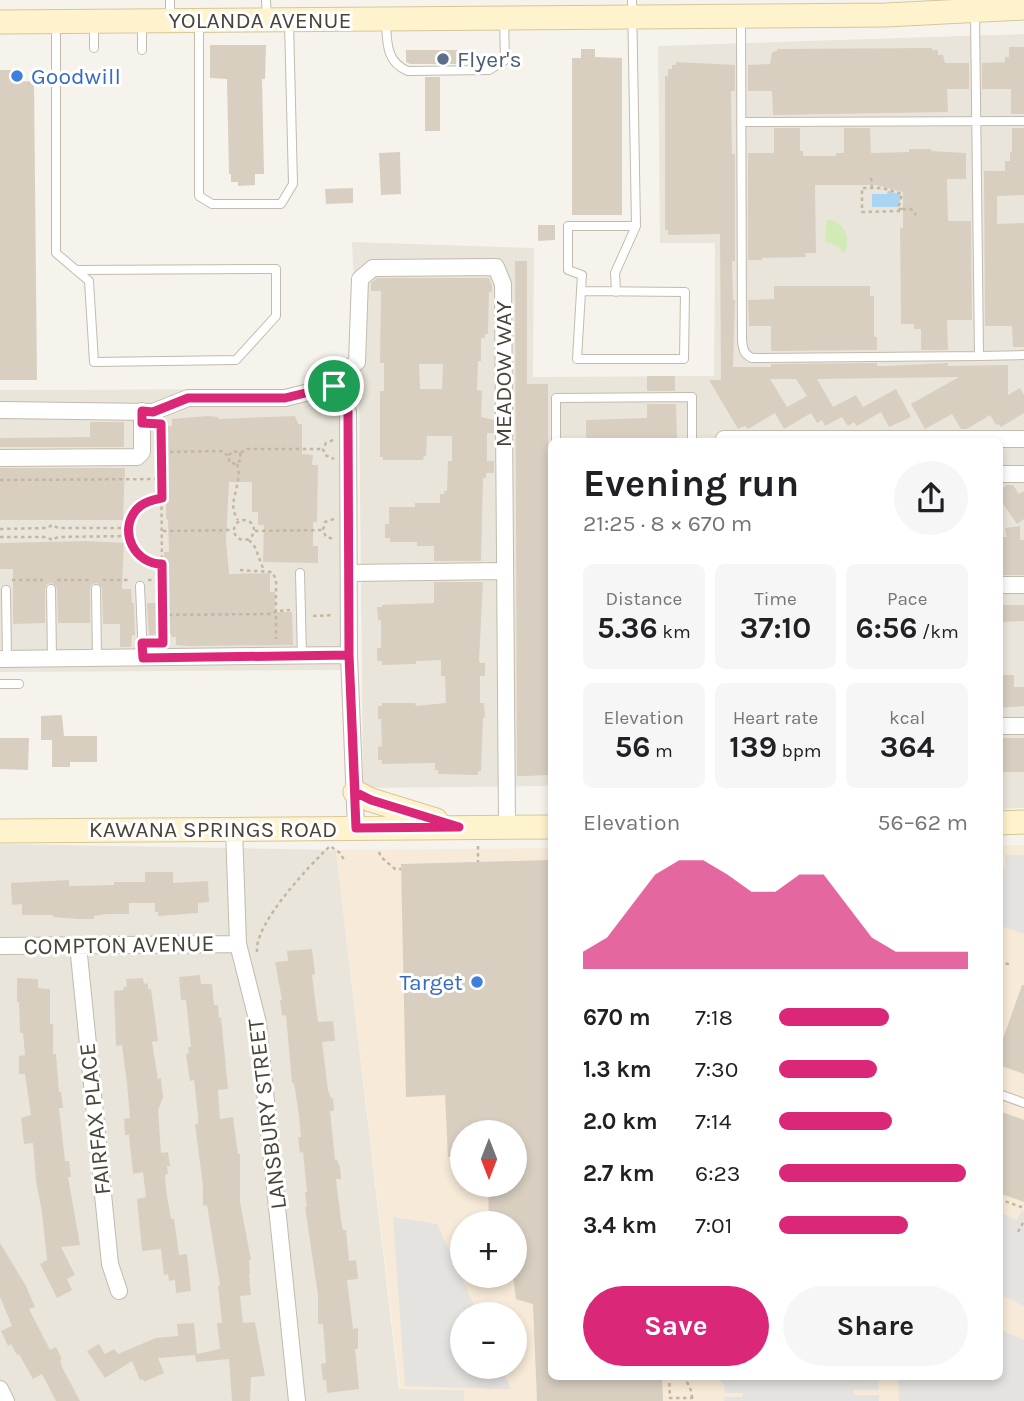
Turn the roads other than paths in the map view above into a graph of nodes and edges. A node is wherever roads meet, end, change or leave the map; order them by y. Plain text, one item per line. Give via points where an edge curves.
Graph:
1 (903, 7) edge
2 (985, 7) edge
3 (1024, 8) edge
4 (632, 9) edge
5 (170, 10) edge
6 (274, 13) edge
7 (741, 17) junction
8 (386, 19) junction
9 (503, 19) junction
10 (199, 20) junction
11 (94, 21) junction
12 (142, 21) junction
13 (0, 22) edge
14 (56, 22) junction
15 (94, 48) dead end
16 (142, 50) dead end
17 (976, 121) junction
18 (1024, 121) edge
19 (741, 122) junction
20 (636, 226) junction
21 (76, 270) junction
22 (581, 291) junction
23 (616, 292) junction
24 (1024, 355) edge
25 (979, 356) junction
26 (334, 386) junction
27 (0, 410) edge
28 (142, 417) junction
29 (556, 438) edge
30 (692, 438) edge
31 (1003, 439) edge
32 (1024, 439) edge
33 (0, 458) edge
34 (1003, 474) edge
35 (1024, 474) edge
36 (504, 571) junction
37 (300, 573) dead end
38 (349, 573) junction
39 (1003, 585) edge
40 (1024, 585) edge
41 (140, 586) dead end
42 (51, 589) dead end
43 (96, 589) dead end
44 (6, 590) dead end
45 (143, 651) junction
46 (349, 655) junction
47 (302, 656) junction
48 (97, 658) junction
49 (4, 659) edge
50 (52, 659) junction
51 (0, 684) edge
52 (19, 684) dead end
53 (1003, 726) edge
54 (1024, 726) edge
55 (355, 792) junction
56 (1003, 822) edge
57 (1024, 822) edge
58 (459, 827) junction
59 (507, 827) junction
60 (548, 827) edge
61 (356, 828) junction
62 (234, 829) junction
63 (0, 831) edge
64 (238, 944) junction
65 (78, 945) junction
66 (0, 946) edge
67 (1003, 1095) edge
68 (1024, 1103) edge
69 (119, 1291) dead end
70 (0, 1389) edge
71 (6, 1401) edge
72 (297, 1401) edge

1 - 2 main road, YOLANDA AVENUE
1 - 7 main road, YOLANDA AVENUE
2 - 3 main road, YOLANDA AVENUE
2 - 17 lane
4 - 7 main road, YOLANDA AVENUE
4 - 9 main road, YOLANDA AVENUE
4 - 20 lane
5 - 10 main road, YOLANDA AVENUE
5 - 12 main road, YOLANDA AVENUE
6 - 8 main road, YOLANDA AVENUE
6 - 10 main road, YOLANDA AVENUE
6 - 10 lane via 293,184 281,204 212,204 199,196
7 - 19 lane
8 - 9 main road, YOLANDA AVENUE via 470,14
8 - 9 lane via 390,55 397,66 408,71 489,70 497,66 505,60
11 - 12 main road, YOLANDA AVENUE
11 - 14 main road, YOLANDA AVENUE
11 - 15 lane
12 - 16 lane
13 - 14 main road, YOLANDA AVENUE
14 - 21 lane via 56,253
17 - 18 lane
17 - 19 lane
17 - 25 lane
19 - 25 lane via 742,340 747,356
20 - 22 lane via 568,226 568,270 582,275
20 - 23 lane via 615,273
21 - 21 lane via 89,281 94,362 236,360 276,316 276,269
22 - 23 lane
22 - 23 lane via 577,359 684,359 685,292
24 - 25 lane
26 - 28 street via 285,398 188,398
26 - 36 street, MEADOW WAY via 357,362 360,279 373,268 496,267 503,284
26 - 38 street via 348,412
27 - 28 street
28 - 33 street via 142,452 137,457
29 - 30 lane via 556,398 692,397
31 - 32 street
34 - 35 street
36 - 38 street
36 - 59 street, MEADOW WAY
37 - 47 lane
38 - 46 street
39 - 40 street
41 - 45 lane
42 - 50 lane
43 - 48 lane
44 - 49 lane
45 - 47 street
45 - 48 street
46 - 47 street
46 - 55 street
48 - 50 street
49 - 50 street
51 - 52 lane
53 - 54 street
55 - 58 main road
55 - 61 street
56 - 57 main road
58 - 59 main road, KAWANA SPRINGS ROAD
58 - 61 main road, KAWANA SPRINGS ROAD
59 - 60 main road, KAWANA SPRINGS ROAD
61 - 62 main road, KAWANA SPRINGS ROAD
62 - 63 main road, KAWANA SPRINGS ROAD
62 - 64 street, LANSBURY STREET
64 - 65 street, COMPTON AVENUE
64 - 72 street, LANSBURY STREET via 258,1023
65 - 66 street, COMPTON AVENUE
65 - 69 street, FAIRFAX PLACE via 110,1264
67 - 68 lane
70 - 71 street

